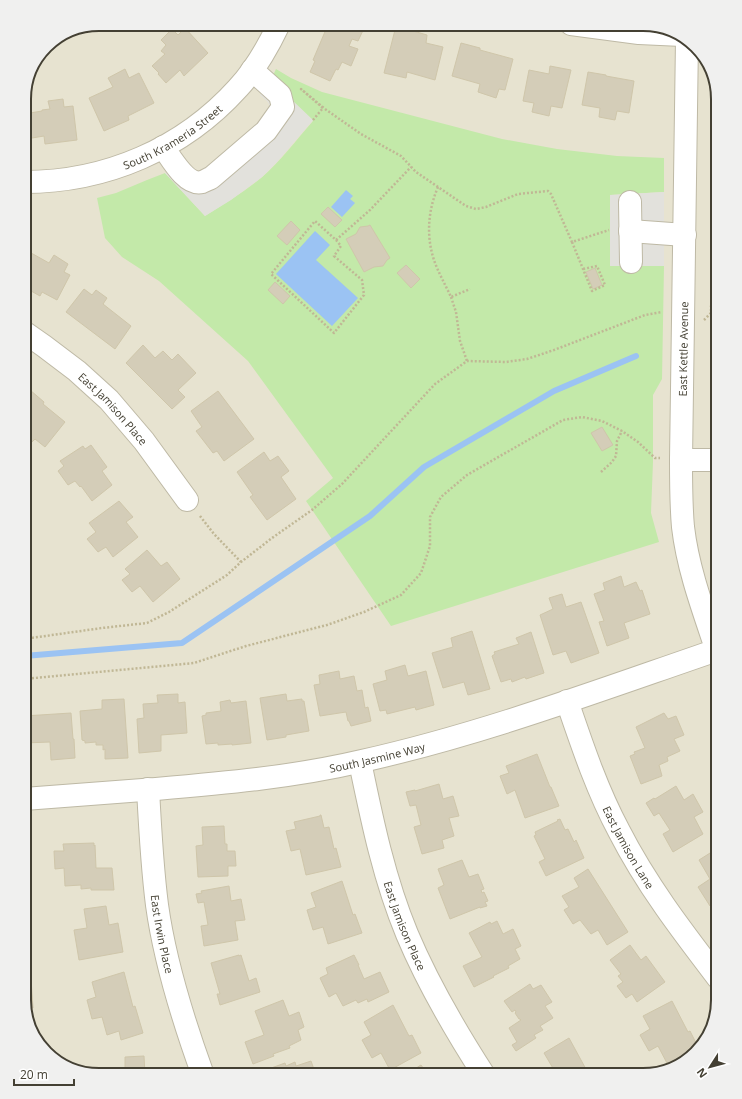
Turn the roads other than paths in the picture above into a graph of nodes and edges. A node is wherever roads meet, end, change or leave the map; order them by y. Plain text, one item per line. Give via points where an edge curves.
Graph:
1 (276, 31) edge
2 (624, 31) edge
3 (664, 34) edge
4 (687, 48) edge
5 (252, 70) junction
6 (163, 147) junction
7 (31, 182) edge
8 (630, 202) dead end
9 (630, 231) junction
10 (685, 235) junction
11 (631, 262) dead end
12 (31, 337) edge
13 (681, 460) junction
14 (711, 460) edge
15 (187, 500) road end
16 (711, 633) edge
17 (711, 654) edge
18 (567, 701) junction
19 (360, 762) junction
20 (148, 789) junction
21 (31, 798) edge
22 (711, 969) edge
23 (201, 1068) edge
24 (480, 1068) edge

1 - 5 street, South Krameria Street
2 - 3 street
4 - 10 street, East Kettle Avenue
5 - 6 street, South Krameria Street via 219,108
5 - 6 street via 280,95 283,107 266,131 211,178 201,183 192,181 182,173
6 - 7 street, South Krameria Street via 147,156 97,174
8 - 9 street
9 - 10 street
9 - 11 street
10 - 13 street, East Kettle Avenue
12 - 15 street, East Jamison Place via 77,371 109,400 144,441
13 - 14 street
13 - 16 street, East Kettle Avenue via 683,527 694,580
17 - 18 street, South Jasmine Way
18 - 19 street, South Jasmine Way via 448,740
18 - 22 street, East Jamison Lane via 593,774 631,854 656,894
19 - 20 street, South Jasmine Way via 266,778
19 - 24 street, East Jamison Place via 380,854 406,933 422,970
20 - 21 street, South Jasmine Way
20 - 23 street, East Irwin Place via 153,874 163,940 178,1002

